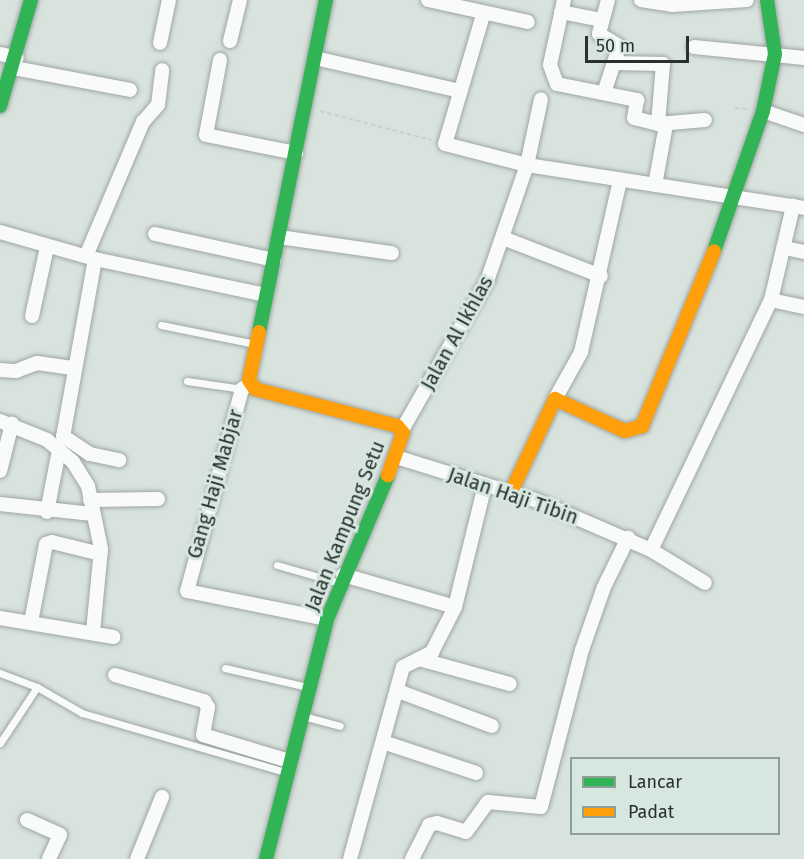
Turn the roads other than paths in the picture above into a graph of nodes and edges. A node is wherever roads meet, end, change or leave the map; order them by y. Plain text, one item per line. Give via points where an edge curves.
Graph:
1 (31, 0) edge
2 (169, 0) edge
3 (240, 0) edge
4 (326, 0) edge
5 (428, 0) edge
6 (608, 0) edge
7 (641, 0) edge
8 (747, 0) edge
9 (767, 0) edge
10 (563, 6) edge
11 (483, 15) junction
12 (602, 20) junction
13 (528, 22) dead end
14 (230, 41) dead end
15 (160, 43) dead end
16 (694, 47) dead end
17 (0, 54) edge
18 (775, 54) junction
19 (315, 58) junction
20 (804, 58) edge
21 (220, 60) dead end
22 (16, 63) junction
23 (614, 63) junction
24 (162, 70) dead end
25 (130, 90) dead end
26 (460, 91) junction
27 (604, 93) junction
28 (541, 99) dead end
29 (0, 106) edge
30 (763, 111) junction
31 (705, 120) dead end
32 (662, 124) junction
33 (804, 125) edge
34 (296, 153) junction
35 (527, 165) junction
36 (620, 180) junction
37 (655, 186) junction
38 (732, 198) junction
39 (798, 207) edge
40 (0, 232) edge
41 (155, 234) dead end
42 (279, 237) junction
43 (503, 238) junction
44 (47, 247) junction
45 (785, 248) junction
46 (804, 252) edge
47 (392, 253) dead end
48 (91, 258) junction
49 (274, 260) junction
50 (601, 276) junction
51 (266, 295) junction
52 (771, 300) junction
53 (804, 307) edge
54 (32, 316) dead end
55 (160, 325) dead end
56 (256, 344) junction
57 (73, 368) junction
58 (0, 370) edge
59 (187, 381) dead end
60 (246, 387) junction
61 (555, 399) junction
62 (6, 423) edge
63 (402, 430) junction
64 (59, 450) junction
65 (396, 457) junction
66 (119, 460) dead end
67 (0, 471) edge
68 (486, 485) junction
69 (511, 492) junction
70 (158, 499) dead end
71 (90, 500) junction
72 (0, 504) edge
73 (47, 512) junction
74 (92, 514) junction
75 (628, 538) junction
76 (651, 550) junction
77 (101, 554) junction
78 (277, 565) dead end
79 (342, 579) junction
80 (705, 584) dead end
81 (456, 607) junction
82 (0, 618) edge
83 (327, 619) junction
84 (31, 622) junction
85 (93, 632) junction
86 (113, 637) dead end
87 (419, 659) junction
88 (225, 668) dead end
89 (0, 673) edge
90 (116, 675) dead end
91 (510, 684) dead end
92 (37, 687) junction
93 (307, 687) junction
94 (398, 691) junction
95 (300, 716) junction
96 (340, 726) dead end
97 (492, 726) dead end
98 (383, 742) junction
99 (0, 743) edge
100 (288, 767) junction
101 (476, 773) dead end
102 (162, 797) dead end
103 (27, 820) dead end
104 (49, 859) edge
105 (137, 859) edge
106 (266, 859) edge
107 (350, 859) edge
108 (412, 859) edge

1 - 22 street
2 - 15 street
3 - 14 street
4 - 19 street
5 - 11 street
6 - 12 street
7 - 8 street via 672,5
9 - 18 street
10 - 12 street
10 - 27 street via 550,64 553,80
11 - 13 street
11 - 26 street
12 - 23 street via 600,37 619,46
16 - 18 street
17 - 22 street
18 - 20 street
18 - 30 street
19 - 26 street
19 - 34 street
21 - 34 street via 205,130 214,137
22 - 25 street
22 - 29 street
23 - 27 street
23 - 32 street via 663,64
24 - 48 street via 158,105 142,122
26 - 35 street via 445,144
27 - 32 street via 637,100 634,118
28 - 35 street, Jalan Al Ikhlas
30 - 33 street
30 - 38 street
31 - 32 street
32 - 37 street
34 - 42 street
35 - 36 street
35 - 43 street, Jalan Al Ikhlas
36 - 37 street
36 - 50 street
37 - 38 street
38 - 39 street
38 - 61 street via 703,283 642,426 625,431
39 - 45 street
40 - 44 street
41 - 49 street
42 - 47 street
42 - 49 street
43 - 50 street
43 - 63 street, Jalan Al Ikhlas via 481,294
44 - 48 street
44 - 54 street
45 - 46 street
45 - 52 street
48 - 51 street
48 - 57 street
49 - 51 street
50 - 61 street via 581,351
51 - 56 street
52 - 53 street
52 - 76 street
55 - 56 lane
56 - 60 street
57 - 58 street via 37,363
57 - 66 street via 63,436 90,454
59 - 60 lane
60 - 63 street, Jalan Kampung Setu
60 - 83 street, Gang Haji Mabjar via 186,587 190,593
61 - 69 street
62 - 64 street
62 - 67 street
63 - 65 street, Jalan Kampung Setu
64 - 71 street via 83,475
64 - 73 street
65 - 68 street, Jalan Haji Tibin
65 - 79 street, Jalan Kampung Setu
68 - 69 street, Jalan Haji Tibin
68 - 81 street
69 - 75 street, Jalan Haji Tibin
70 - 71 street
71 - 74 street
72 - 73 street
73 - 74 street
74 - 77 street
75 - 76 street, Jalan Haji Tibin
75 - 108 street via 604,587 582,650 541,807 488,802 466,832 437,823 429,825
76 - 80 street, Jalan Haji Tibin
77 - 84 street via 52,542 46,544
77 - 85 street
78 - 79 lane
79 - 81 street
79 - 83 street, Jalan Kampung Setu
81 - 87 street via 432,652
82 - 84 street
83 - 93 street, Jalan Kampung Setu
84 - 85 street
85 - 86 street
87 - 91 street
87 - 94 street via 405,664
88 - 93 lane
89 - 92 lane
90 - 100 street via 204,701 208,707 202,735
92 - 99 lane
92 - 100 lane via 82,713
93 - 95 street, Jalan Kampung Setu
94 - 97 street
94 - 98 street
95 - 96 lane
95 - 100 street, Jalan Kampung Setu
98 - 101 street
98 - 107 street
100 - 106 street, Jalan Kampung Setu
102 - 105 street
103 - 104 street via 60,835

